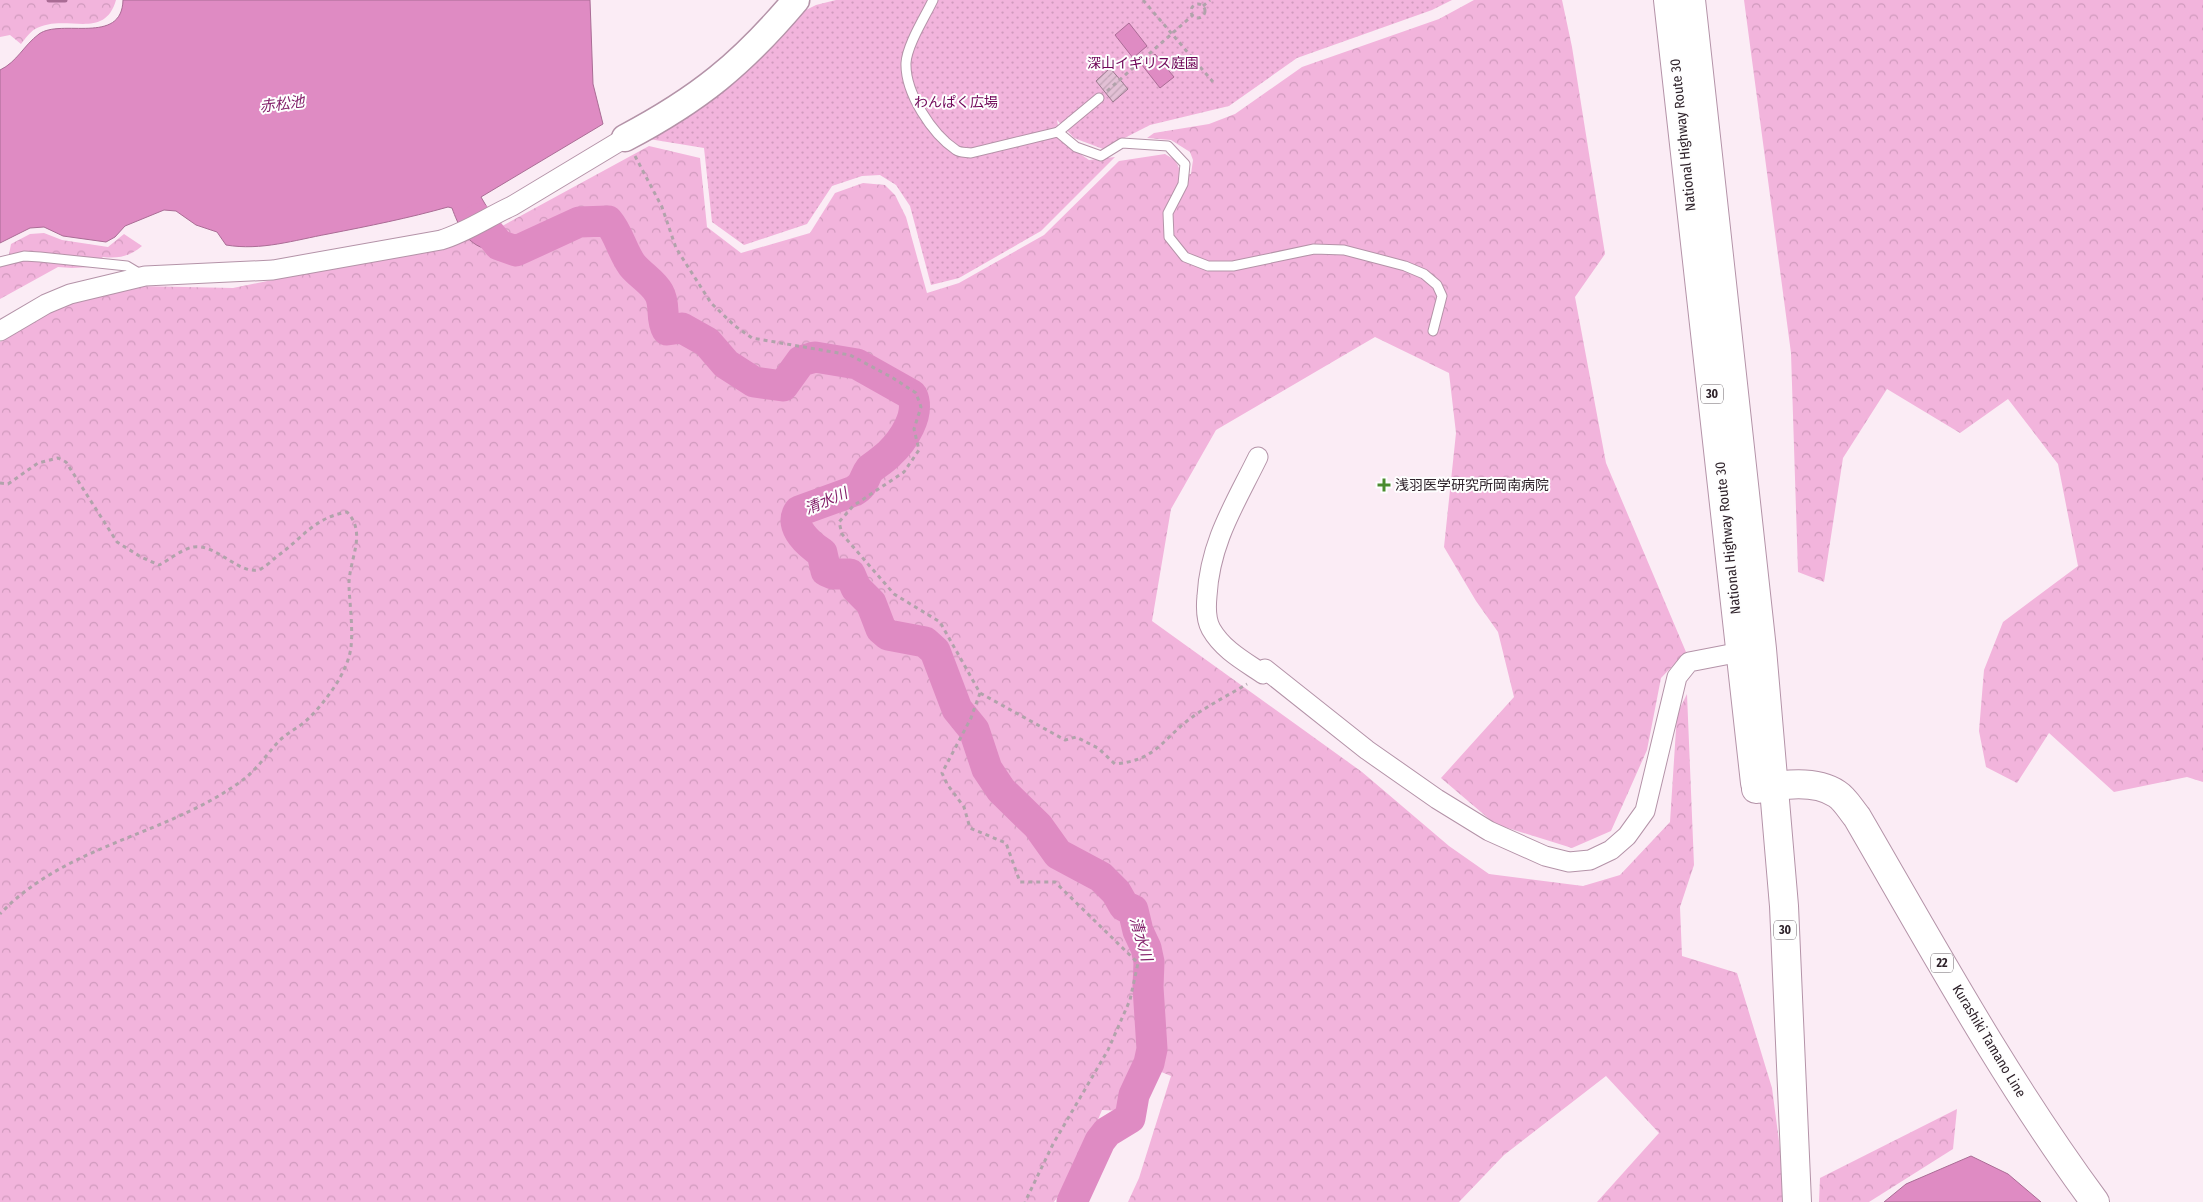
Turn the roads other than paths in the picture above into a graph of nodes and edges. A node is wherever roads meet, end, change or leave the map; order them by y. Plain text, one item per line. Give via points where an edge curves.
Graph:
1 (796, 0) edge
2 (934, 0) edge
3 (1668, 0) edge
4 (1691, 0) edge
5 (1099, 98) road end
6 (1058, 132) junction
7 (625, 138) joint
8 (0, 262) edge
9 (145, 276) junction
10 (0, 331) edge
11 (1433, 331) dead end
12 (1258, 458) dead end
13 (1751, 650) junction
14 (1765, 788) junction
15 (1797, 1202) edge
16 (2095, 1202) edge

1 - 7 street via 764,38 713,84 667,116
2 - 6 lane via 906,63 910,89 940,136 958,151 971,153
3 - 13 main road, National Highway Route 30 / 30
4 - 13 main road, National Highway Route 30 / 30
5 - 6 lane
6 - 11 lane via 1076,146 1101,156 1122,143 1168,146 1179,155 1185,164 1183,184 1168,213 1170,238 1185,257 1208,266 1233,266 1324,249 1344,250 1405,266 1424,274 1437,285 1442,296
7 - 9 street via 462,234 272,270
8 - 9 lane via 24,256 40,257 127,266
9 - 10 street via 70,294
12 - 13 street via 1219,535 1208,573 1206,606 1210,628 1226,649 1263,674 1265,669 1367,750 1437,799 1489,831 1545,856 1569,862 1590,860 1611,850 1627,836 1645,811 1677,677 1682,668 1688,662
13 - 14 main road, National Highway Route 30 / 30
14 - 15 main road, National Highway Route 30 / 30 via 1784,906
14 - 16 main road, Kurashiki Tamano Line / 22 via 1800,784 1823,787 1837,794 1857,817 2005,1070

